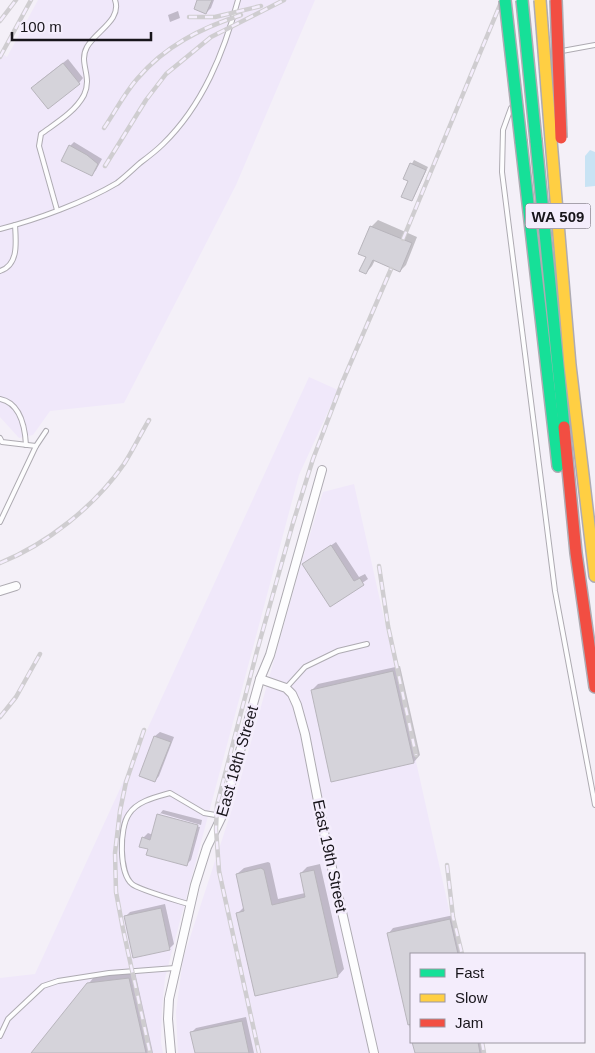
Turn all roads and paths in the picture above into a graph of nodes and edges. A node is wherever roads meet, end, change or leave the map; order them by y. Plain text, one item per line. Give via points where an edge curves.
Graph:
1 (115, 0) edge
2 (238, 0) edge
3 (505, 0) edge
4 (522, 0) edge
5 (540, 0) edge
6 (556, 0) edge
7 (595, 44) edge
8 (527, 82) dead end
9 (522, 90) dead end
10 (556, 139) junction
11 (57, 210) junction
12 (15, 225) junction
13 (0, 229) edge
14 (0, 271) edge
15 (0, 399) edge
16 (46, 430) dead end
17 (0, 438) edge
18 (26, 445) junction
19 (36, 446) junction
20 (322, 470) dead end
21 (0, 522) edge
22 (576, 553) junction
23 (595, 576) edge
24 (16, 586) dead end
25 (0, 591) edge
26 (367, 644) dead end
27 (260, 679) junction
28 (595, 687) edge
29 (286, 688) junction
30 (595, 805) edge
31 (222, 816) junction
32 (191, 905) junction
33 (175, 968) junction
34 (0, 1036) edge
35 (172, 1053) edge
36 (374, 1053) edge

1 - 11 lane via 115,14 84,52 88,83 83,97 39,138
2 - 11 lane via 212,74 189,113 164,144 118,182
3 - 22 highway, bridge via 554,437
4 - 22 highway, WA 509, bridge
5 - 10 highway, bridge
6 - 10 highway, bridge
7 - 8 lane via 552,54 536,66
9 - 30 lane via 508,113 503,130 502,172 556,591
10 - 23 highway via 570,365
11 - 12 lane
12 - 13 lane
12 - 14 lane via 14,257 8,268
15 - 18 lane via 10,402 21,418
16 - 19 lane
17 - 18 lane via 2,442
18 - 19 lane
19 - 21 lane
20 - 27 street, East 18th Street via 270,655
22 - 28 highway, WA 509
24 - 25 street
26 - 29 lane via 338,651 306,667
27 - 29 street
27 - 31 street, East 18th Street
29 - 36 street, East 19th Street via 292,694 305,734
31 - 32 street, East 18th Street via 207,847
31 - 32 lane via 204,813 170,793 143,802 129,814 122,833 126,878 134,886
32 - 33 street, East 18th Street
33 - 34 lane via 109,973 43,986 8,1019
33 - 35 street, East 18th Street via 168,1019

